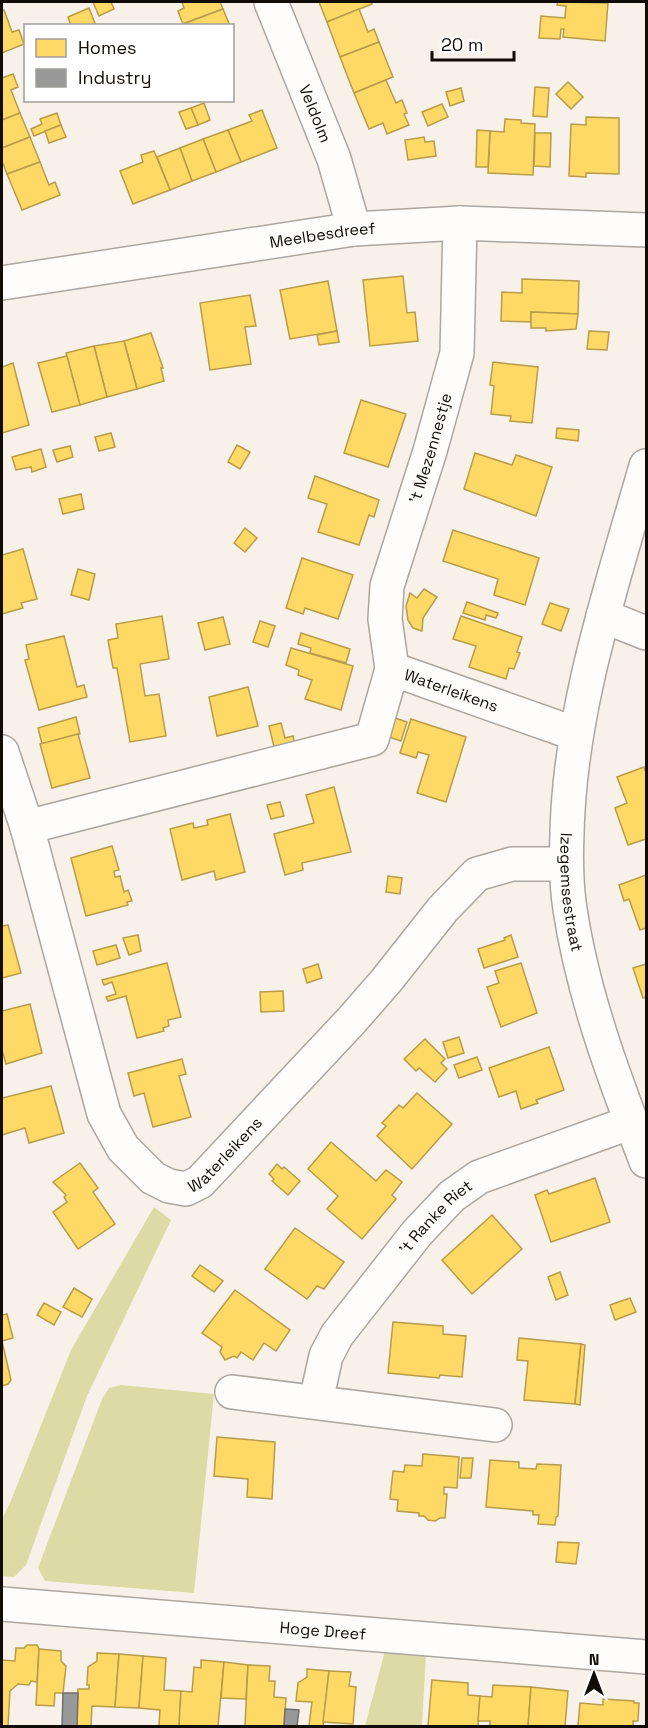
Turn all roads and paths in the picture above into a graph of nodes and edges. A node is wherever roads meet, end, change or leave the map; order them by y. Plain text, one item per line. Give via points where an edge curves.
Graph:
1 (271, 2) edge
2 (460, 223) junction
3 (354, 229) junction
4 (646, 230) edge
5 (2, 283) edge
6 (646, 466) edge
7 (603, 616) junction
8 (646, 633) edge
9 (392, 669) junction
10 (576, 734) junction
11 (2, 752) edge
12 (27, 827) junction
13 (566, 864) junction
14 (632, 1122) junction
15 (646, 1161) edge
16 (232, 1392) dead end
17 (316, 1401) junction
18 (495, 1425) dead end
19 (2, 1604) edge
20 (646, 1657) edge

1 - 3 street, Veldolm via 334,159
2 - 3 street, Meelbesdreef
2 - 4 street, Meelbesdreef
2 - 9 street, 't Mezennestje via 457,353 387,586 384,619
3 - 5 street, Meelbesdreef
6 - 7 street, Izegemsestraat
7 - 8 street
7 - 10 street, Izegemsestraat
9 - 10 street, Waterleikens
9 - 12 street, Waterleikens via 372,739
10 - 13 street, Izegemsestraat via 568,798
11 - 12 street, Waterleikens
12 - 13 street, Waterleikens via 104,1114 123,1148 153,1178 186,1189 200,1182 351,1021 443,909 477,874 512,864
13 - 14 street, Izegemsestraat via 570,909 588,987
14 - 15 street, Izegemsestraat
14 - 17 street, 't Ranke Riet via 479,1177 452,1196 417,1233 337,1335 326,1356
16 - 17 street
17 - 18 street
19 - 20 street, Hoge Dreef

